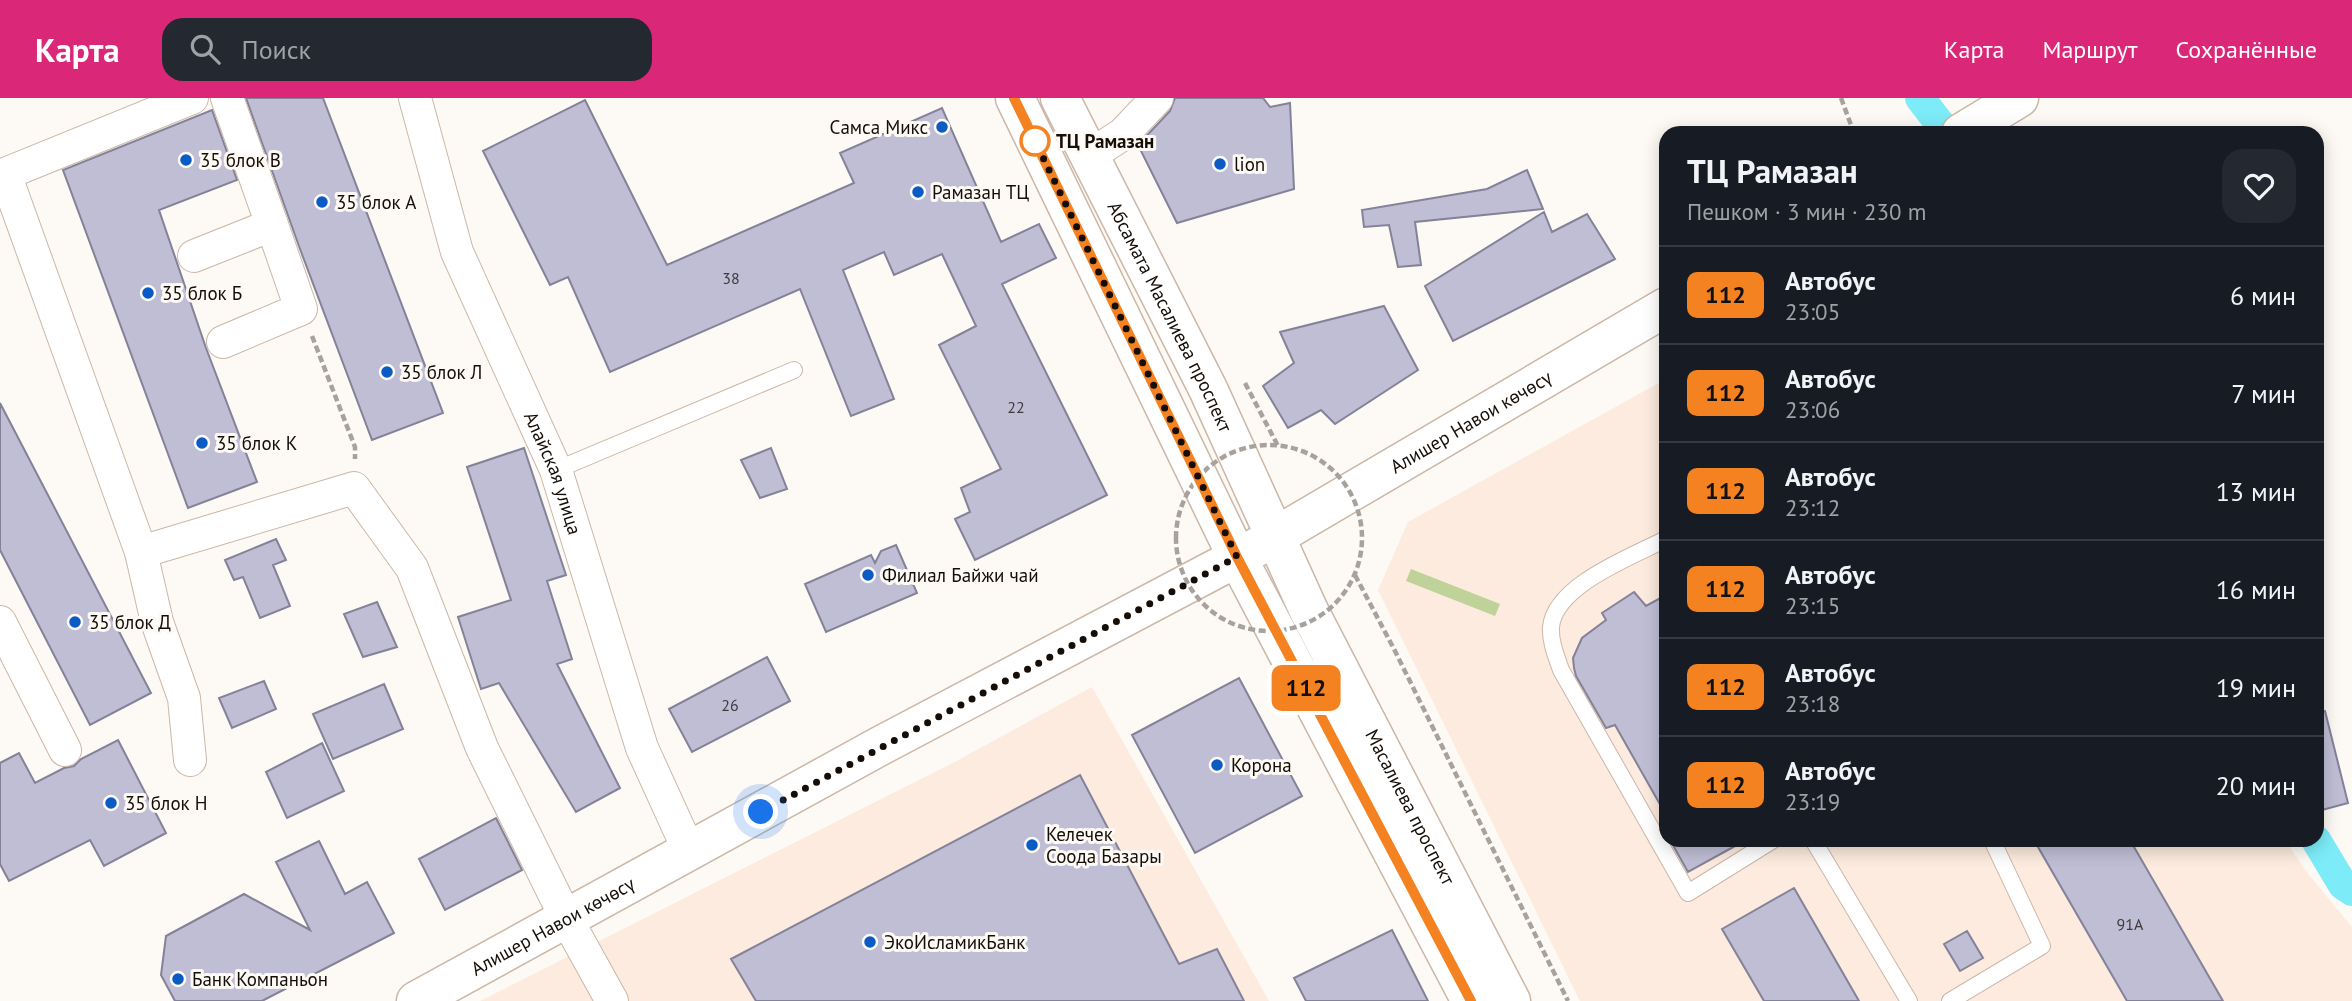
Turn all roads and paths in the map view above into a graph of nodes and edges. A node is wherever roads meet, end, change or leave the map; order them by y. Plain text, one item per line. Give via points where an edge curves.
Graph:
1 (192, 98) edge
2 (227, 98) edge
3 (415, 98) edge
4 (1014, 98) edge
5 (1060, 98) edge
6 (1157, 98) edge
7 (1841, 98) edge
8 (2019, 98) edge
9 (1851, 126) edge
10 (1973, 126) edge
11 (1089, 156) junction
12 (2, 175) edge
13 (272, 225) junction
14 (194, 256) dead end
15 (301, 309) junction
16 (1659, 311) edge
17 (223, 342) dead end
18 (794, 370) dead end
19 (1243, 379) dead end
20 (1278, 446) junction
21 (556, 470) junction
22 (354, 488) junction
23 (1276, 536) junction
24 (1659, 543) edge
25 (141, 552) junction
26 (1237, 557) junction
27 (1355, 575) junction
28 (0, 622) edge
29 (65, 750) dead end
30 (190, 760) dead end
31 (1659, 842) edge
32 (1662, 847) edge
33 (1762, 847) edge
34 (1817, 847) edge
35 (1995, 847) edge
36 (689, 851) junction
37 (566, 918) junction
38 (416, 1001) edge
39 (612, 1001) edge
40 (1471, 1001) edge
41 (1511, 1001) edge
42 (1568, 1001) edge
43 (1909, 1001) edge
44 (1950, 1001) edge

1 - 12 street
2 - 13 street
3 - 21 street, Алайская улица via 457,252
4 - 26 main road, Масалиева проспект
5 - 11 main road, Абсамата Масалиева проспект
6 - 11 street via 1123,134
7 - 9 path
8 - 10 main road
11 - 23 main road, Абсамата Масалиева проспект via 1208,389
12 - 25 street
13 - 14 street
13 - 15 street
15 - 17 street
15 - 22 path via 355,447
16 - 23 main road, Алишер Навои көчөсү
18 - 21 lane
19 - 20 path
20 - 27 path, bridge via 1316,457 1344,482 1362,527
20 - 27 path, bridge via 1261,445 1227,455 1188,490 1176,526 1175,546 1187,585 1207,608 1233,625 1277,632 1324,614 1342,597
21 - 36 street, Алайская улица via 642,748
22 - 25 street
22 - 37 street via 412,568 482,748
23 - 26 main road, Алишер Навои көчөсү
23 - 41 main road, Масалиева проспект
24 - 31 lane via 1570,594 1551,625 1561,670
25 - 30 street via 157,622 184,698
26 - 36 main road, Алишер Навои көчөсү
26 - 40 main road, Масалиева проспект
27 - 42 path
28 - 29 street
32 - 33 lane via 1688,893
34 - 43 lane
35 - 44 lane via 2042,946
36 - 37 main road, Алишер Навои көчөсү
37 - 38 main road, Алишер Навои көчөсү
37 - 39 street

